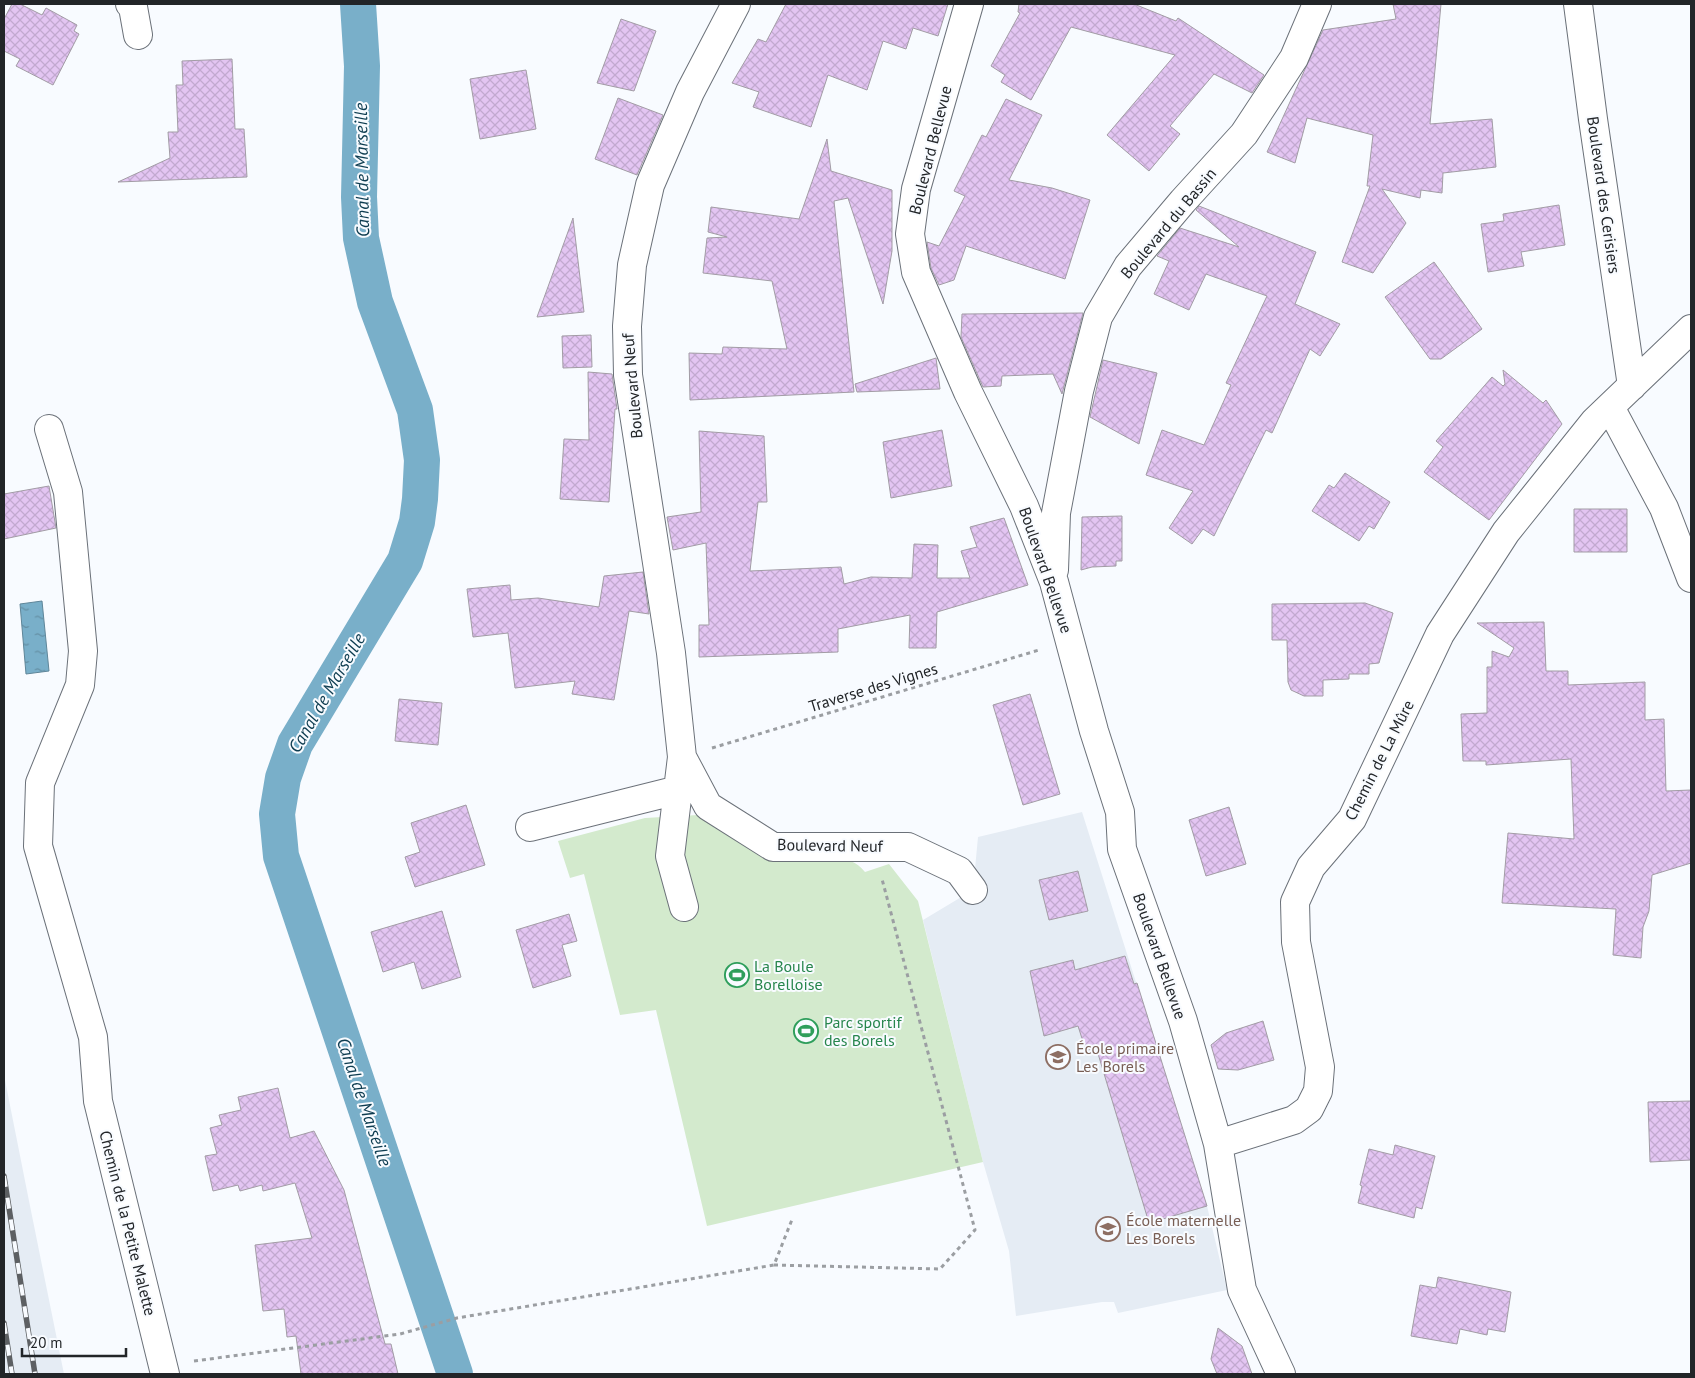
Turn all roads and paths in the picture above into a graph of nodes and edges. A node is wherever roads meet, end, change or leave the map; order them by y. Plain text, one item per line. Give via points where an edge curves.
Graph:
1 (130, 4) edge
2 (736, 4) edge
3 (969, 4) edge
4 (1317, 4) edge
5 (1578, 4) edge
6 (138, 35) dead end
7 (1691, 329) edge
8 (1632, 386) junction
9 (1610, 407) junction
10 (49, 429) dead end
11 (1691, 578) edge
12 (1054, 582) junction
13 (1071, 641) junction
14 (682, 758) junction
15 (678, 790) junction
16 (530, 827) dead end
17 (873, 845) junction
18 (973, 890) dead end
19 (684, 907) dead end
20 (1218, 1144) junction
21 (793, 1217) dead end
22 (774, 1265) junction
23 (164, 1370) edge
24 (1281, 1374) edge

1 - 6 street
2 - 14 street, Boulevard Neuf via 690,92 650,185 632,265 627,326 628,375 671,654
3 - 12 street, Boulevard Bellevue via 916,189 910,234 916,272 929,304 1024,506
4 - 12 street, Boulevard du Bassin via 1294,58 1244,134 1128,266 1098,317 1079,391 1056,513
5 - 8 street, Boulevard des Cerisiers
7 - 8 street, Chemin de La Mûre
8 - 9 street, Chemin de La Mûre
9 - 11 street via 1664,508
9 - 20 street, Chemin de La Mûre via 1595,421 1506,532 1440,634 1352,819 1311,867 1295,902 1296,942 1320,1067 1318,1091 1309,1109 1294,1120
10 - 23 street, Chemin de la Petite Malette via 68,492 83,651 80,685 40,783 38,846 93,1037 98,1100
12 - 13 street, Boulevard Bellevue
13 - 14 path, Traverse des Vignes
13 - 20 street, Boulevard Bellevue via 1094,731 1120,812 1122,849 1183,1021
14 - 15 street, Boulevard Neuf
14 - 17 street, Boulevard Neuf via 708,806 773,847
15 - 16 street
15 - 19 street, Boulevard Neuf via 670,856
17 - 18 street, Boulevard Neuf via 908,847 959,871
17 - 22 path via 975,1230 940,1269
20 - 24 street via 1242,1290
21 - 22 path
22 - 23 path via 457,1318 400,1334

